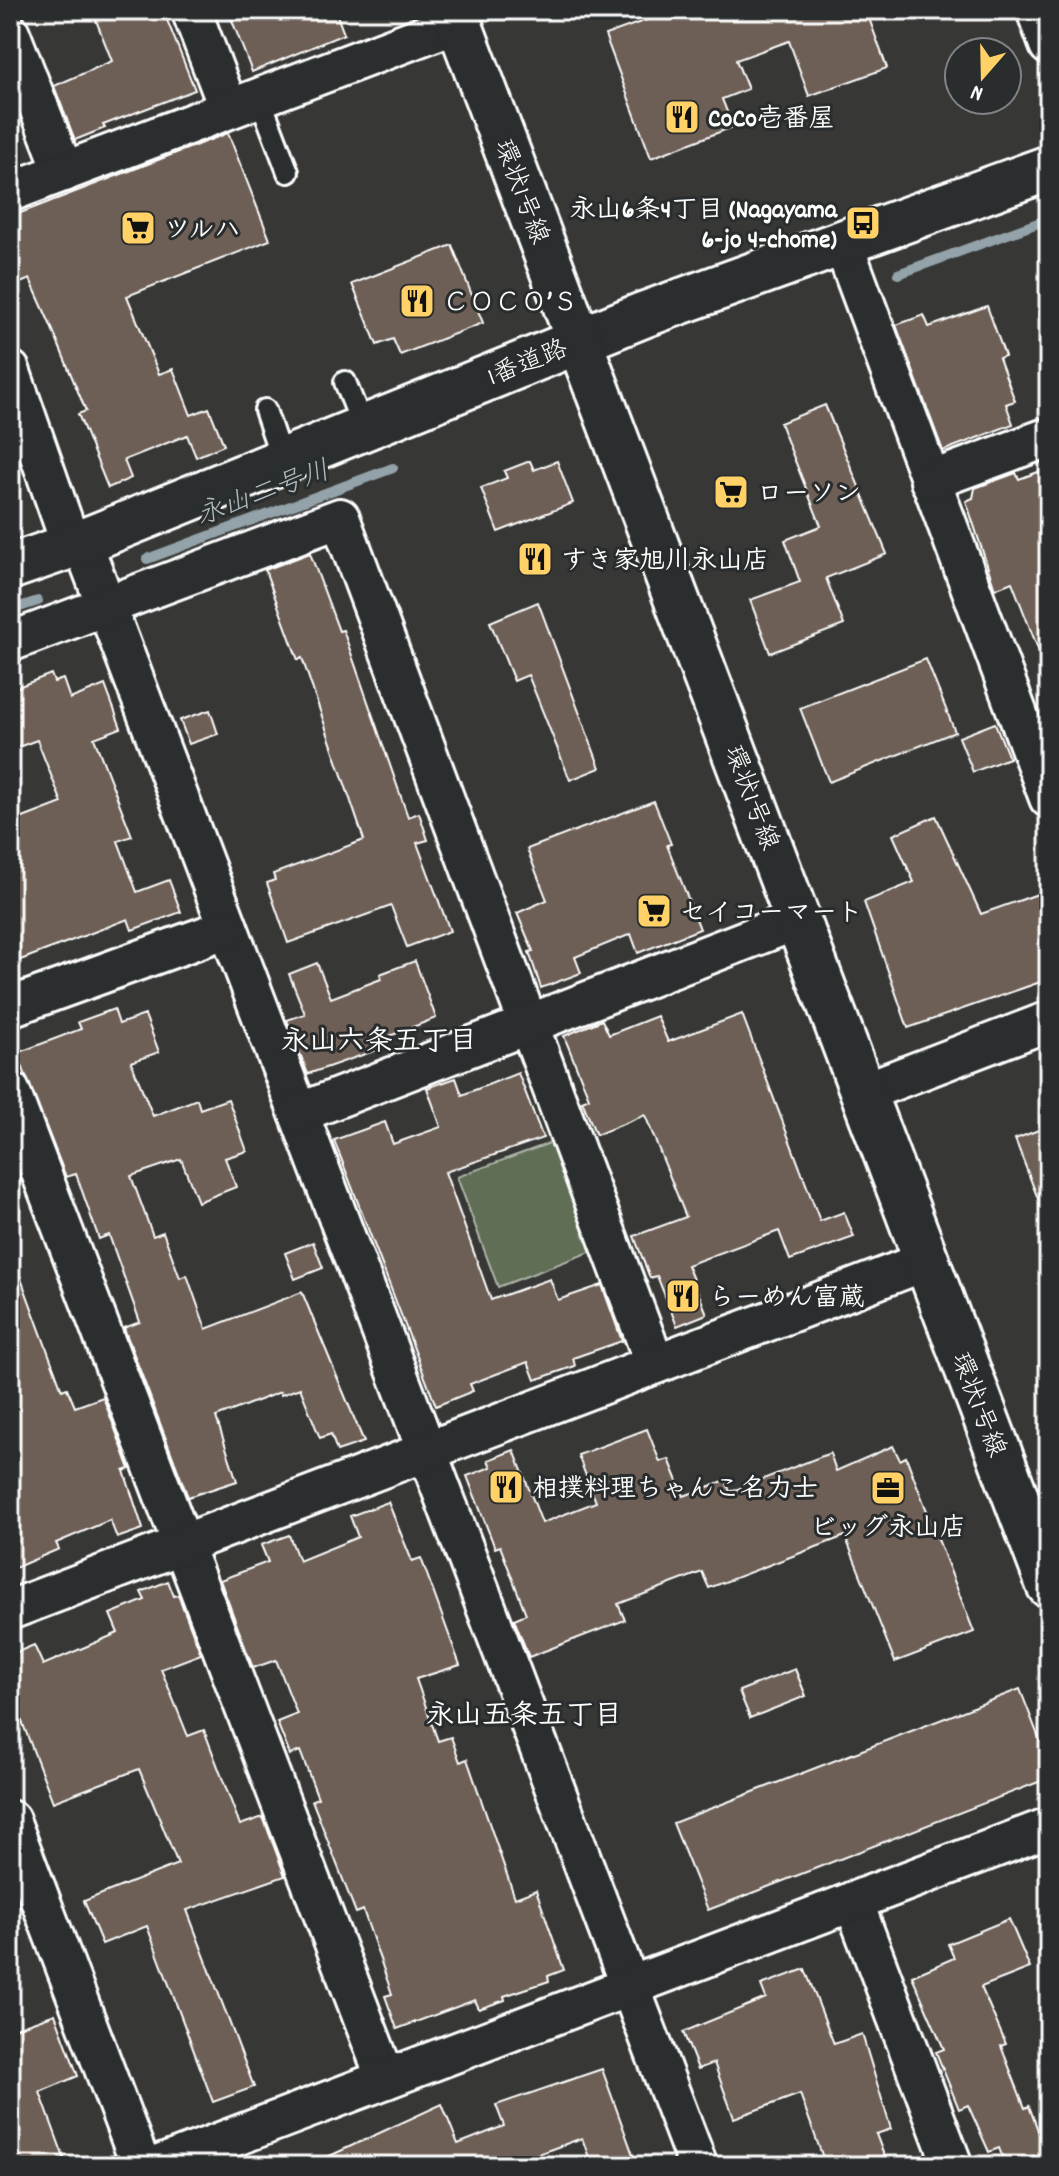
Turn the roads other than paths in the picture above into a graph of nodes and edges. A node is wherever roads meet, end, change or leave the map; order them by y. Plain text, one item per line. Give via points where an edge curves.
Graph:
1 (191, 10) edge
2 (1036, 10) edge
3 (457, 16) edge
4 (10, 33) edge
5 (1049, 45) edge
6 (243, 101) junction
7 (1049, 168) edge
8 (64, 172) junction
9 (288, 172) dead end
10 (10, 192) edge
11 (843, 244) junction
12 (580, 340) junction
13 (10, 370) edge
14 (345, 382) dead end
15 (265, 410) dead end
16 (363, 427) junction
17 (1049, 437) edge
18 (282, 460) junction
19 (930, 481) junction
20 (76, 544) junction
21 (10, 567) edge
22 (105, 604) junction
23 (10, 642) edge
24 (1049, 798) edge
25 (800, 919) junction
26 (228, 928) junction
27 (10, 1007) edge
28 (1049, 1021) edge
29 (529, 1025) junction
30 (10, 1091) edge
31 (864, 1092) junction
32 (299, 1113) junction
33 (926, 1261) junction
34 (655, 1364) junction
35 (427, 1451) junction
36 (182, 1544) junction
37 (1049, 1585) edge
38 (10, 1610) edge
39 (10, 1820) edge
40 (1049, 1827) edge
41 (853, 1901) junction
42 (631, 1986) junction
43 (386, 2079) junction
44 (141, 2166) edge
45 (157, 2166) edge
46 (698, 2166) edge
47 (953, 2166) edge

1 - 6 street
2 - 5 street
3 - 6 street
3 - 12 main road, 環状1号線
4 - 8 street
6 - 8 street
6 - 9 lane
7 - 11 main road, 1番道路
8 - 10 street
11 - 12 main road, 1番道路
11 - 19 street
12 - 16 main road, 1番道路
12 - 25 main road, 環状1号線
13 - 20 street
14 - 16 lane
15 - 18 lane
16 - 18 main road, 1番道路
17 - 19 street
18 - 20 main road, 1番道路
19 - 24 street
20 - 21 main road, 1番道路
20 - 22 street
22 - 23 street
22 - 26 street
22 - 29 street via 340,518
25 - 29 street
25 - 31 main road, 環状1号線
26 - 27 street
26 - 32 street
28 - 31 street
29 - 32 street
29 - 34 street
30 - 36 street
31 - 33 main road, 環状1号線
32 - 35 street
33 - 34 street
33 - 37 main road, 環状1号線
34 - 35 street
35 - 36 street
35 - 42 street
36 - 38 street
36 - 43 street
39 - 44 street
40 - 41 street
41 - 42 street
41 - 47 street
42 - 43 street
42 - 46 street
43 - 45 street

